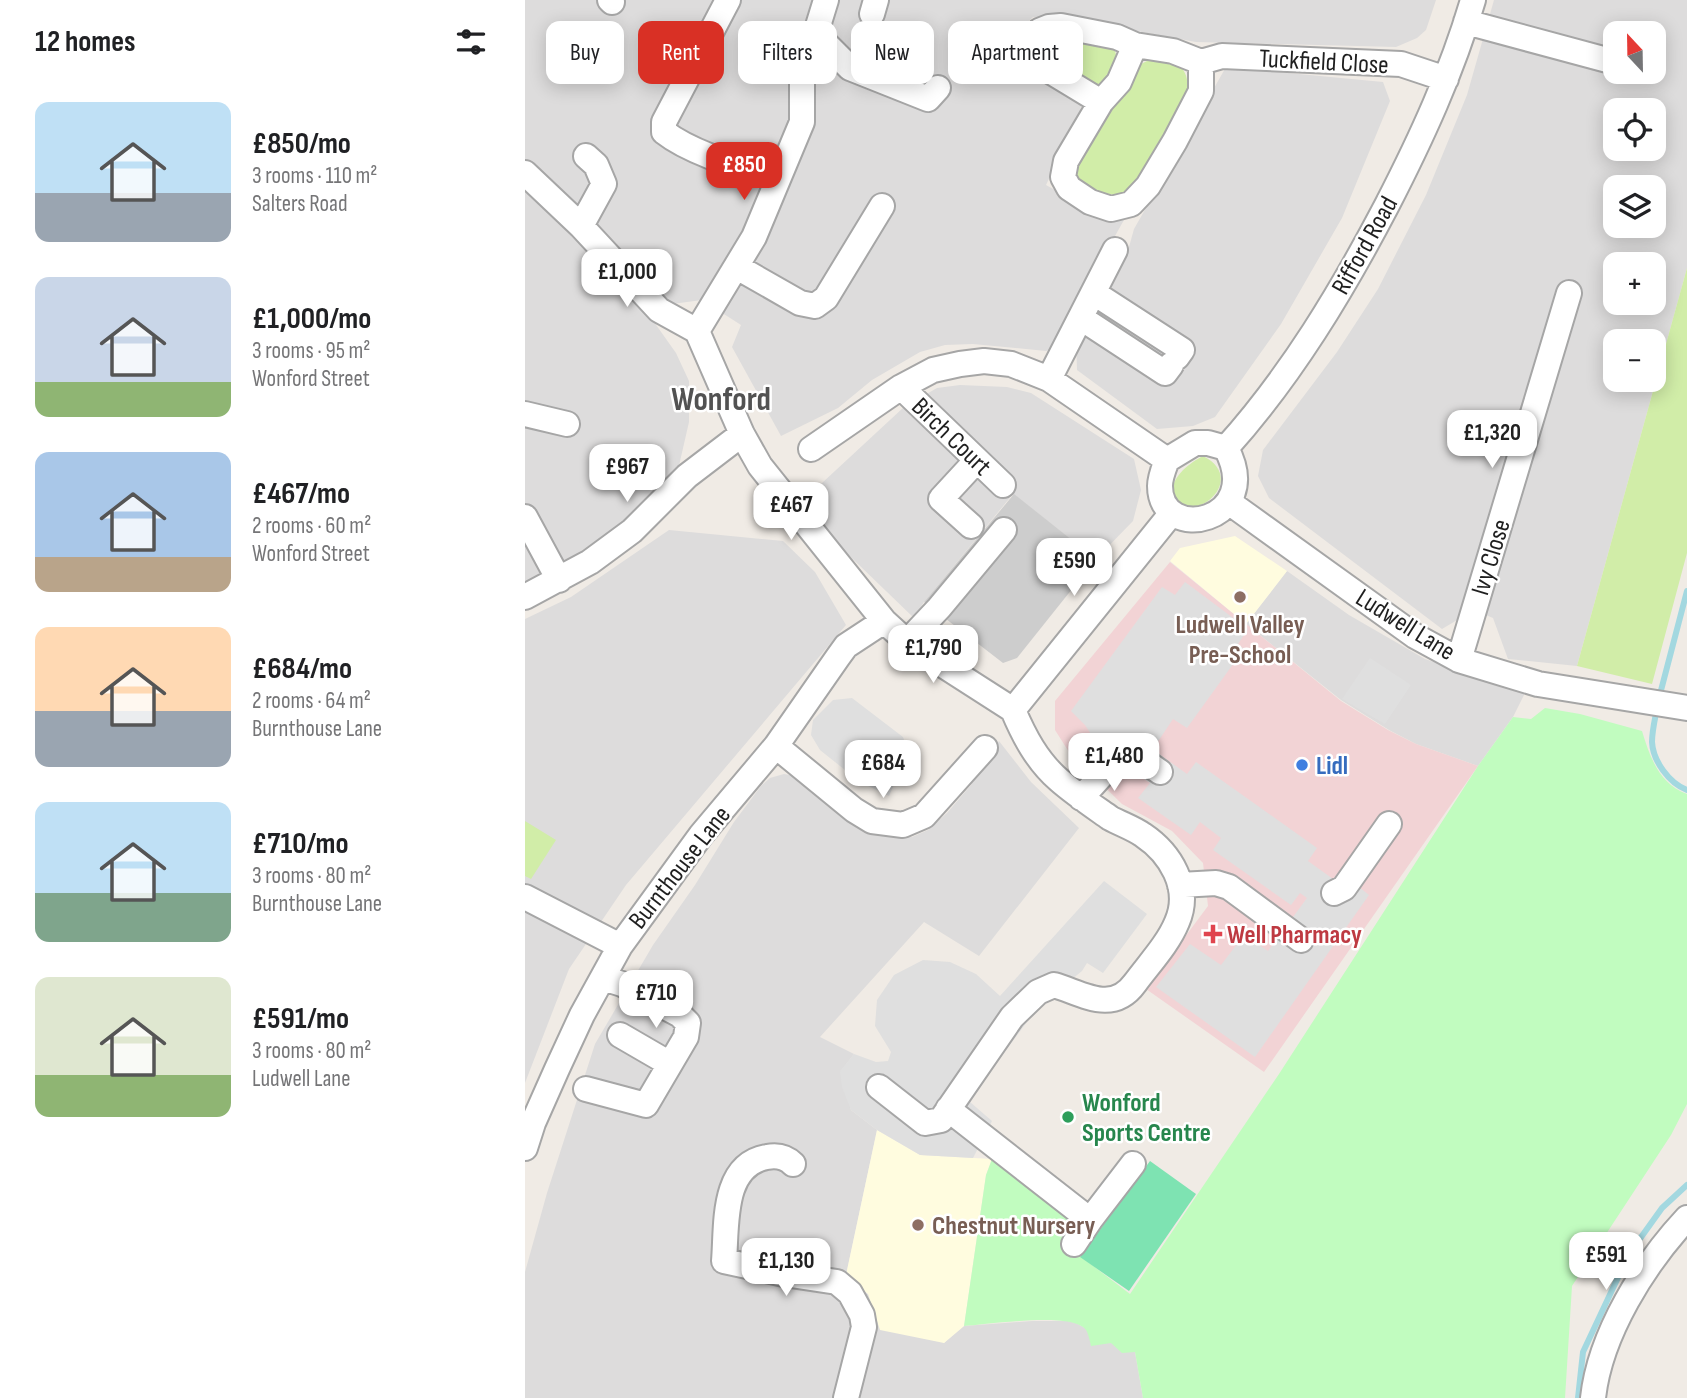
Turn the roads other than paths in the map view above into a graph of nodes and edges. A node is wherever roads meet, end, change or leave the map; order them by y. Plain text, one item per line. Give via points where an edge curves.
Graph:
1 (728, 0) edge
2 (827, 0) edge
3 (1469, 11) edge
4 (820, 21) edge
5 (1135, 46) junction
6 (837, 55) edge
7 (1603, 60) edge
8 (1201, 62) junction
9 (1446, 79) junction
10 (802, 84) edge
11 (938, 88) dead end
12 (1101, 102) junction
13 (586, 156) dead end
14 (525, 173) edge
15 (778, 179) junction
16 (882, 206) dead end
17 (580, 226) junction
18 (1115, 250) dead end
19 (737, 267) junction
20 (1094, 293) junction
21 (1569, 293) dead end
22 (1081, 318) junction
23 (697, 331) junction
24 (1049, 379) junction
25 (901, 387) junction
26 (525, 414) edge
27 (567, 424) dead end
28 (742, 434) junction
29 (1226, 448) junction
30 (811, 449) dead end
31 (977, 460) junction
32 (1167, 460) junction
33 (1003, 485) dead end
34 (1230, 503) junction
35 (1171, 514) junction
36 (525, 517) edge
37 (971, 526) dead end
38 (1003, 530) dead end
39 (559, 580) junction
40 (525, 597) edge
41 (884, 621) junction
42 (907, 642) junction
43 (1459, 660) junction
44 (1682, 707) edge
45 (1013, 710) junction
46 (776, 746) junction
47 (985, 748) dead end
48 (1160, 772) dead end
49 (1081, 798) junction
50 (1389, 824) dead end
51 (1180, 885) junction
52 (1334, 893) dead end
53 (525, 897) edge
54 (1301, 940) dead end
55 (619, 946) junction
56 (603, 978) junction
57 (620, 1035) dead end
58 (670, 1064) junction
59 (879, 1087) dead end
60 (586, 1089) dead end
61 (948, 1109) junction
62 (525, 1149) edge
63 (793, 1164) dead end
64 (1133, 1164) dead end
65 (1687, 1218) edge
66 (1090, 1220) junction
67 (1074, 1244) dead end
68 (846, 1398) edge
69 (1593, 1398) edge

1 - 15 street via 664,122 664,132 730,164
2 - 4 street
3 - 7 street, Rifford Road
3 - 9 street, Rifford Road
5 - 8 street, Tuckfield Close via 1173,51
5 - 12 street via 1119,82
5 - 12 street, Tuckfield Close via 1117,37 1061,26 1039,31 1032,42 1040,65
6 - 11 street via 850,68 927,99
8 - 9 street, Tuckfield Close via 1222,56 1401,64
8 - 12 street via 1201,91 1148,186 1131,204 1111,209 1069,188 1063,177 1066,161
9 - 29 street, Rifford Road via 1411,160 1326,313
10 - 15 street via 802,122
13 - 17 street via 604,184
14 - 17 street
15 - 19 street
16 - 19 street via 826,298 815,306 800,303
17 - 23 street via 659,310
18 - 20 street
19 - 23 street
20 - 22 street
20 - 22 street via 1182,350 1171,365
21 - 43 street, Ivy Close
22 - 24 street
23 - 28 street
24 - 25 street via 1011,363 984,361 933,370
24 - 32 street
25 - 30 street
25 - 31 street, Birch Court
26 - 27 street
28 - 39 street via 687,476 632,531
28 - 41 street via 760,466
29 - 32 street via 1195,443
29 - 34 street via 1237,479
31 - 33 street, Birch Court
31 - 37 street via 941,499
32 - 35 street via 1160,487 1163,504
34 - 35 street via 1204,519 1190,521
34 - 43 street, Ludwell Lane via 1415,636
35 - 45 street
36 - 39 street
38 - 42 street
39 - 40 street
41 - 42 street
41 - 46 street, Burnthouse Lane via 846,646
42 - 45 street
43 - 44 street, Ludwell Lane via 1538,684
45 - 49 street via 1039,759
46 - 47 street via 854,810 872,821 903,825 924,816
46 - 55 street, Burnthouse Lane via 701,835
48 - 49 street via 1137,757 1121,754
49 - 51 street via 1161,849
50 - 52 street via 1344,888
51 - 54 street via 1229,887
51 - 61 street via 1178,921 1134,986 1103,1002 1054,985 1038,992 1012,1017
53 - 55 street
55 - 56 street, Burnthouse Lane
56 - 58 street via 685,1018 686,1037
56 - 62 street, Burnthouse Lane via 582,1014
57 - 58 street
58 - 60 street via 646,1105
59 - 61 street via 925,1123 941,1120
61 - 66 street
63 - 68 street via 787,1158 762,1158 746,1167 732,1184 724,1261 837,1282 851,1293 864,1327
64 - 66 street
65 - 69 street via 1626,1304 1598,1370
66 - 67 street

